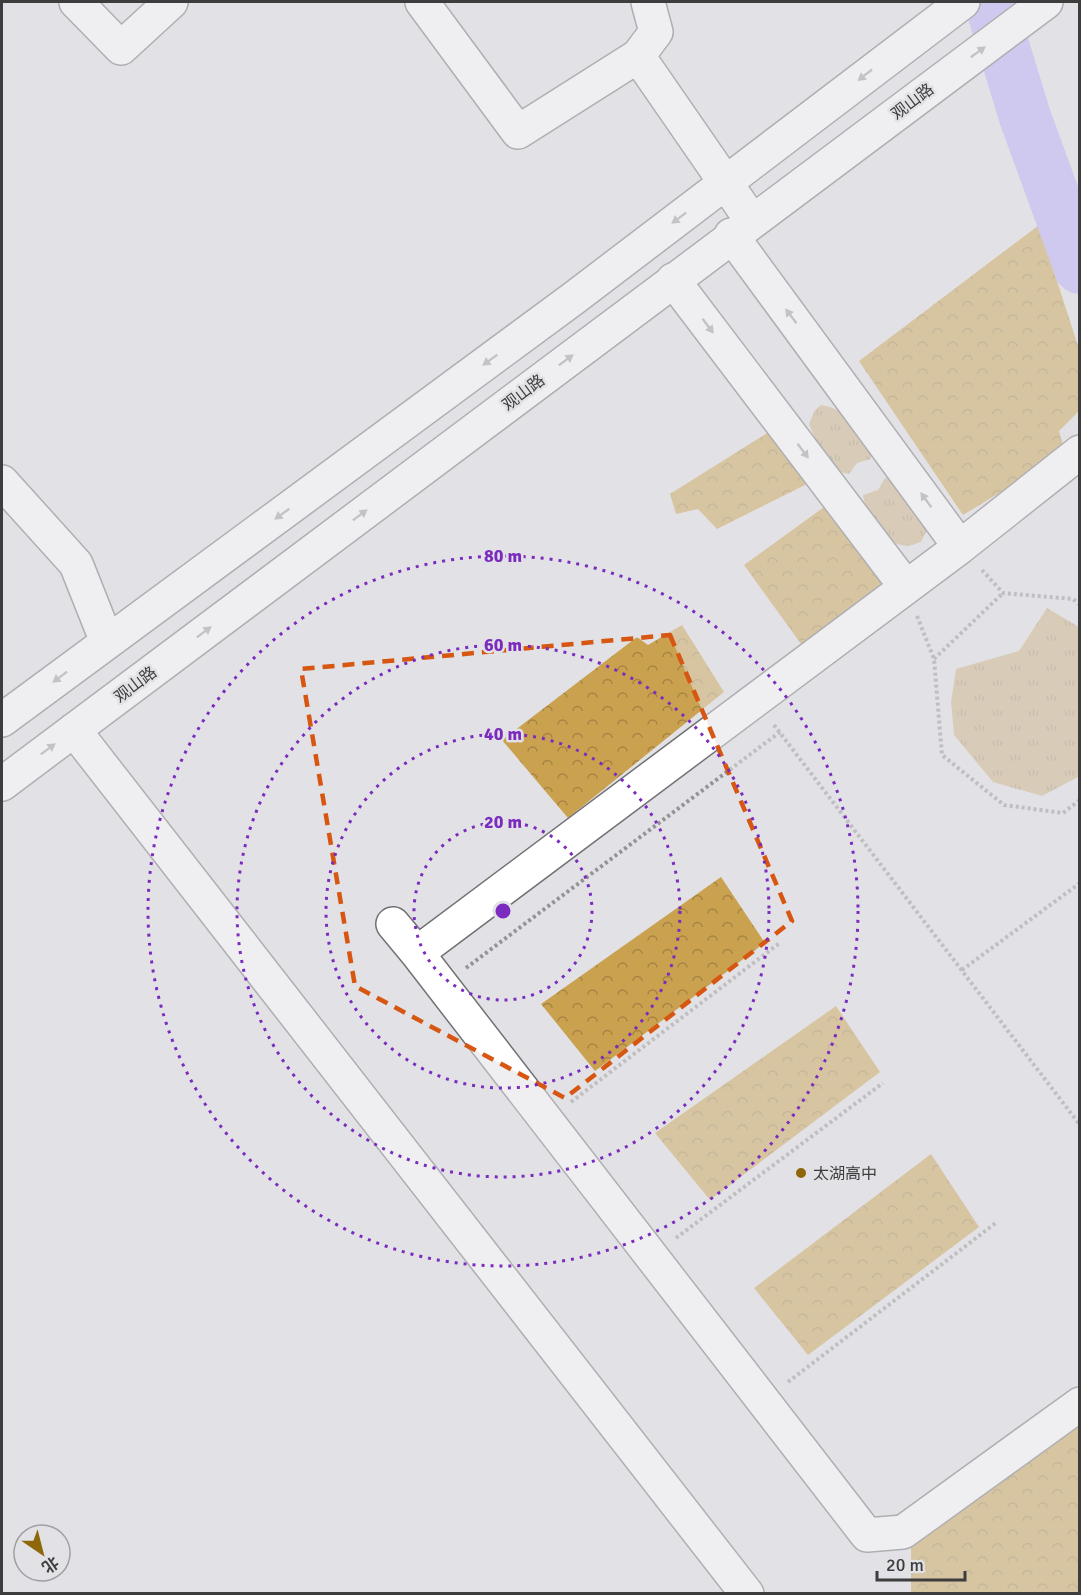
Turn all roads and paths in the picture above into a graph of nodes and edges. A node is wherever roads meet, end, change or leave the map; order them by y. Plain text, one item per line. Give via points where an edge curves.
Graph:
1 (76, 2) edge
2 (171, 2) edge
3 (422, 2) edge
4 (648, 2) edge
5 (963, 2) edge
6 (1046, 2) edge
7 (638, 56) junction
8 (725, 182) junction
9 (741, 228) junction
10 (673, 280) junction
11 (1080, 452) edge
12 (2, 482) edge
13 (960, 547) junction
14 (906, 587) junction
15 (1003, 593) junction
16 (1080, 605) edge
17 (107, 642) junction
18 (934, 659) junction
19 (755, 700) junction
20 (2, 720) edge
21 (74, 730) junction
22 (780, 732) junction
23 (2, 784) edge
24 (1080, 800) edge
25 (1080, 883) edge
26 (393, 924) dead end
27 (781, 942) dead end
28 (417, 953) junction
29 (962, 970) junction
30 (442, 986) junction
31 (883, 1083) dead end
32 (546, 1120) junction
33 (1080, 1125) edge
34 (997, 1222) dead end
35 (652, 1256) junction
36 (764, 1401) junction
37 (1080, 1404) edge
38 (747, 1593) edge

1 - 2 street via 121,48
3 - 7 street via 518,132
4 - 7 street via 656,32
5 -> 8 street
9 -> 6 street, 观山路
7 - 8 street
8 - 9 street
8 -> 17 street
9 - 10 street, 观山路
13 -> 9 street
10 -> 14 street
21 -> 10 street, 观山路
11 - 13 street
12 - 17 street via 76,564
13 - 14 street
13 - 15 path
14 - 18 path
14 - 19 street
15 - 16 path via 1073,599
15 - 18 path
17 -> 20 street
18 - 24 path via 942,755 1004,805 1063,813
19 - 22 path
19 - 28 street
23 -> 21 street, 观山路
21 - 38 street
22 - 29 path
22 - 30 path
25 - 29 path
26 - 28 street
27 - 32 path
28 - 30 street
29 - 33 path
30 - 32 street
31 - 35 path
32 - 35 street
34 - 36 path
35 - 36 street
36 - 37 street via 867,1535 903,1532

